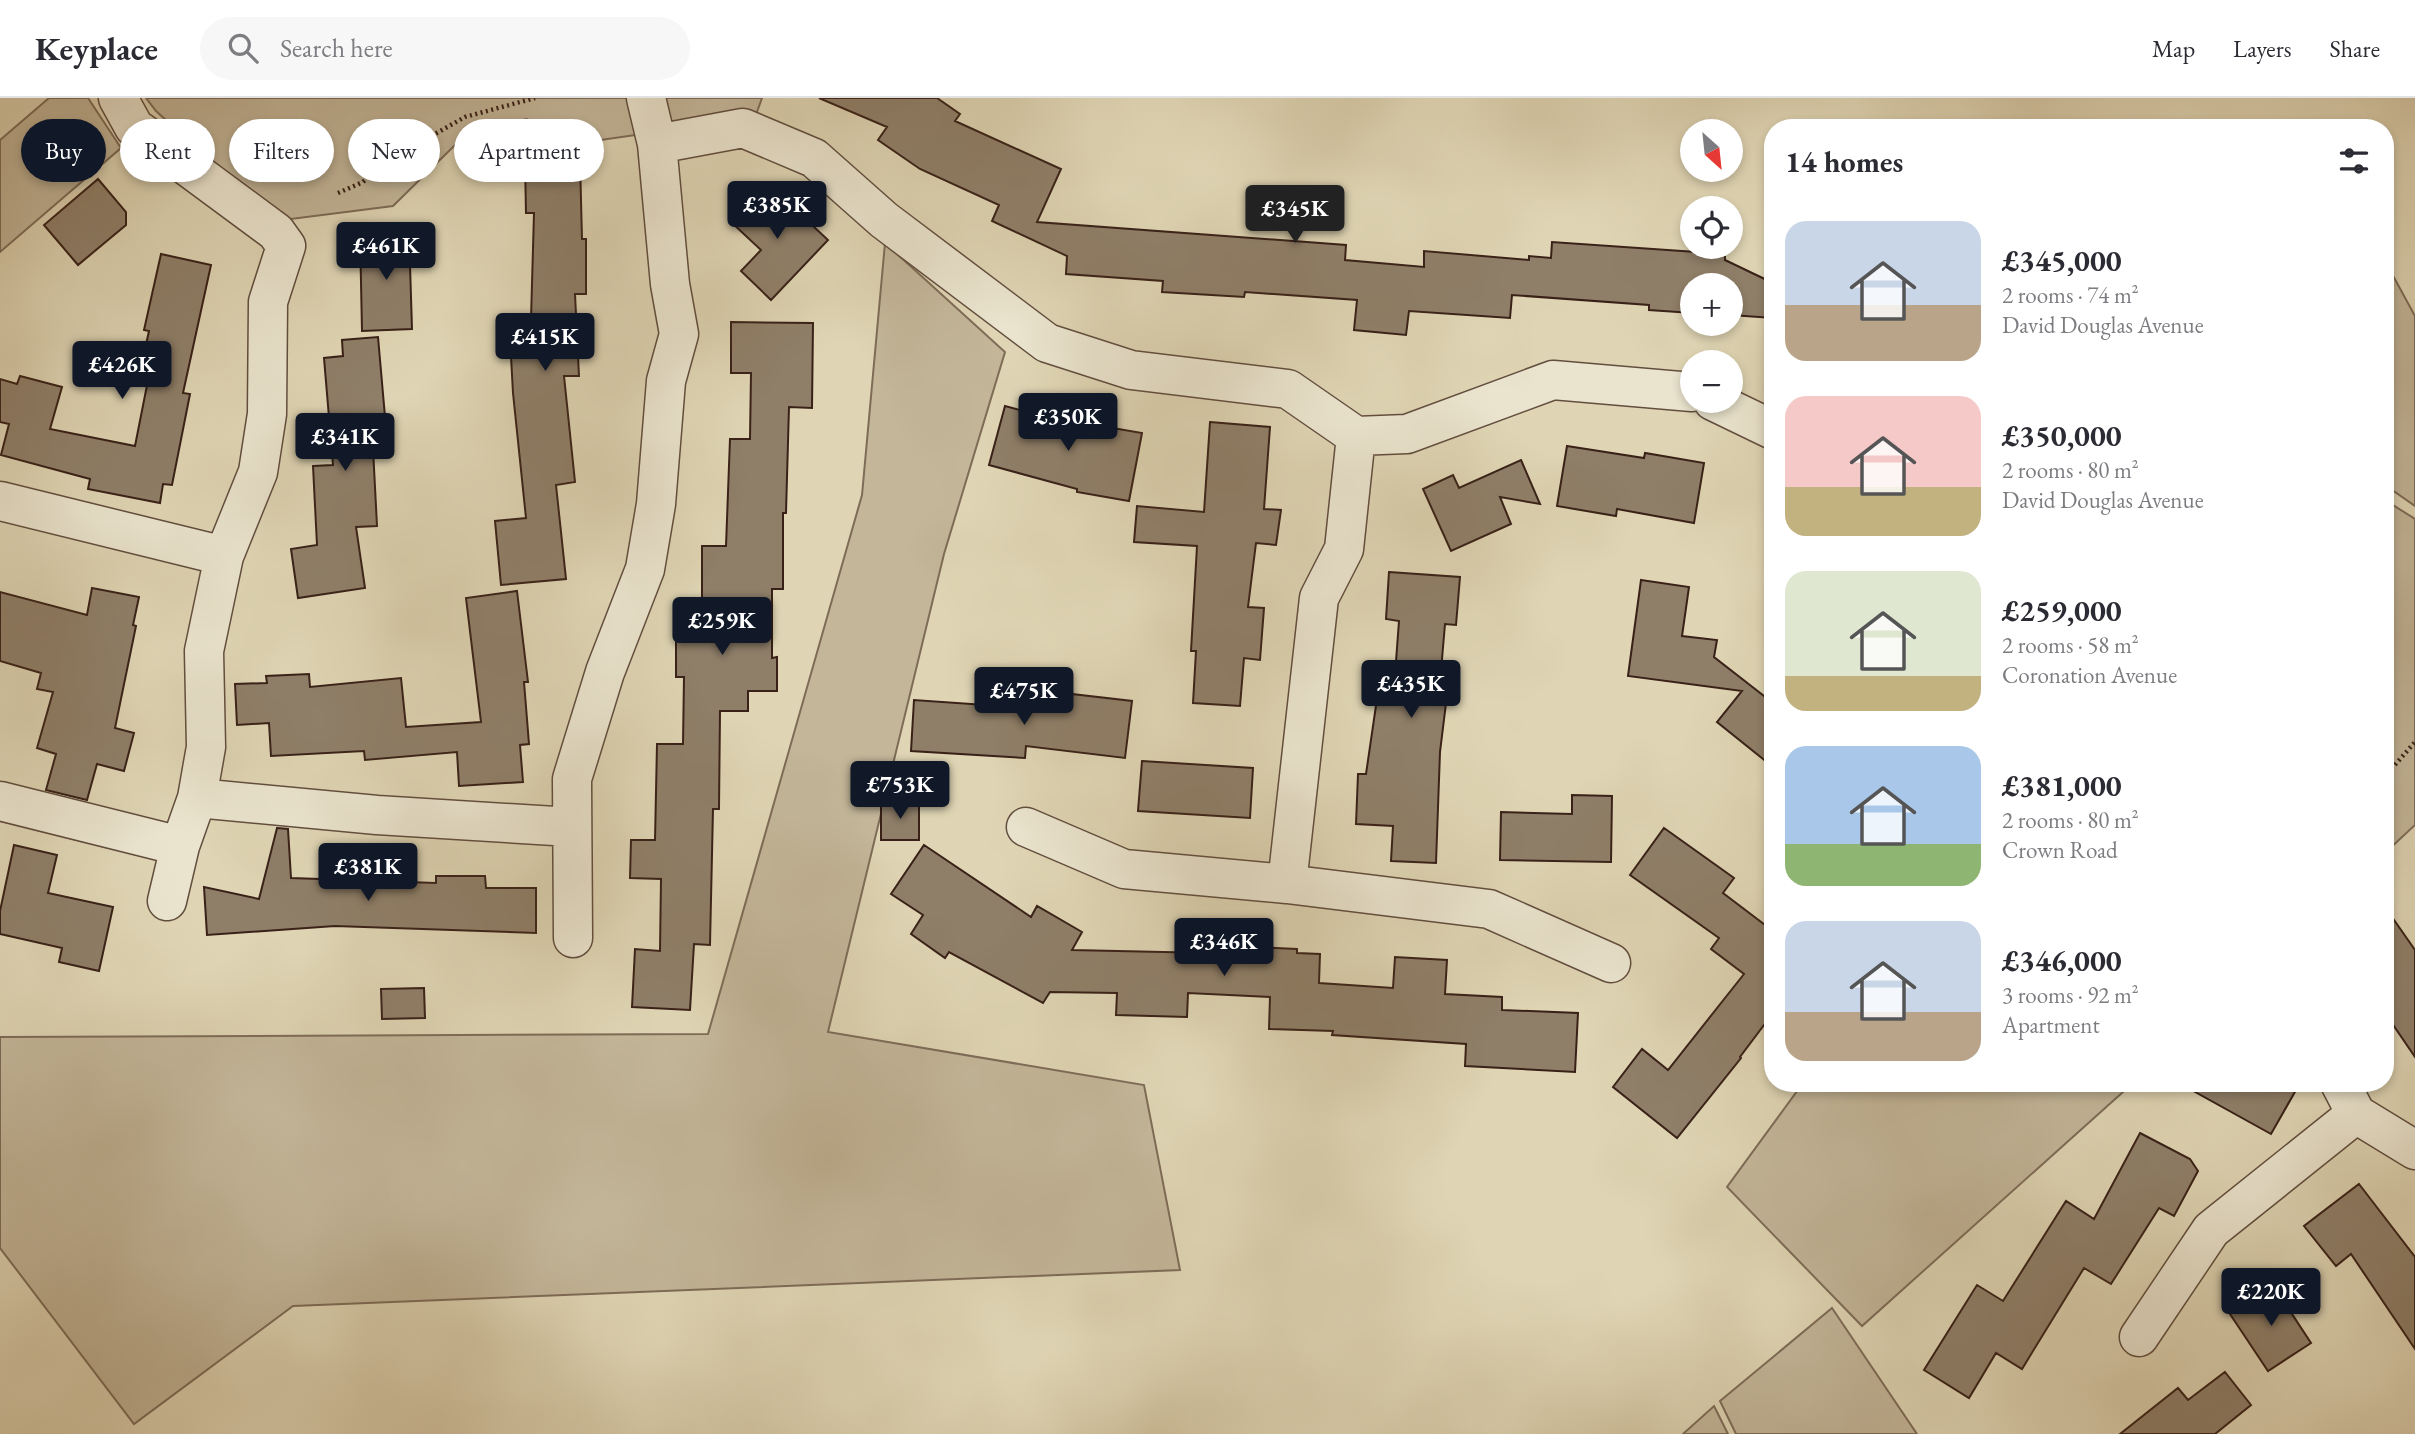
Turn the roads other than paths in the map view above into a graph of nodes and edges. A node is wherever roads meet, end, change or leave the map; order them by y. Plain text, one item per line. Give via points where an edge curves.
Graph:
1 (118, 98) edge
2 (646, 98) edge
3 (657, 144) junction
4 (1680, 390) edge
5 (1738, 413) edge
6 (1764, 426) edge
7 (1356, 436) junction
8 (0, 501) edge
9 (224, 556) junction
10 (197, 798) junction
11 (0, 801) edge
12 (571, 827) junction
13 (1026, 827) dead end
14 (180, 846) junction
15 (1287, 884) junction
16 (167, 901) dead end
17 (573, 938) dead end
18 (1611, 963) dead end
19 (2348, 1099) edge
20 (2415, 1150) edge
21 (2139, 1337) dead end

1 - 9 street via 134,127 276,232 286,246 268,302 267,414 258,472
2 - 3 street
3 - 7 street via 743,128 814,158 884,219 1047,343 1131,370 1288,389
3 - 12 street via 679,334 666,382 656,504 645,569 589,719 572,779
4 - 7 street via 1553,380 1407,434
5 - 6 street
7 - 15 street via 1344,549 1319,598
8 - 9 street
9 - 10 street via 204,651 206,747
10 - 12 street
10 - 14 street
11 - 14 street
12 - 17 street
13 - 15 street via 1124,869
14 - 16 street
15 - 18 street via 1489,909
19 - 20 street
19 - 21 street via 2211,1230

